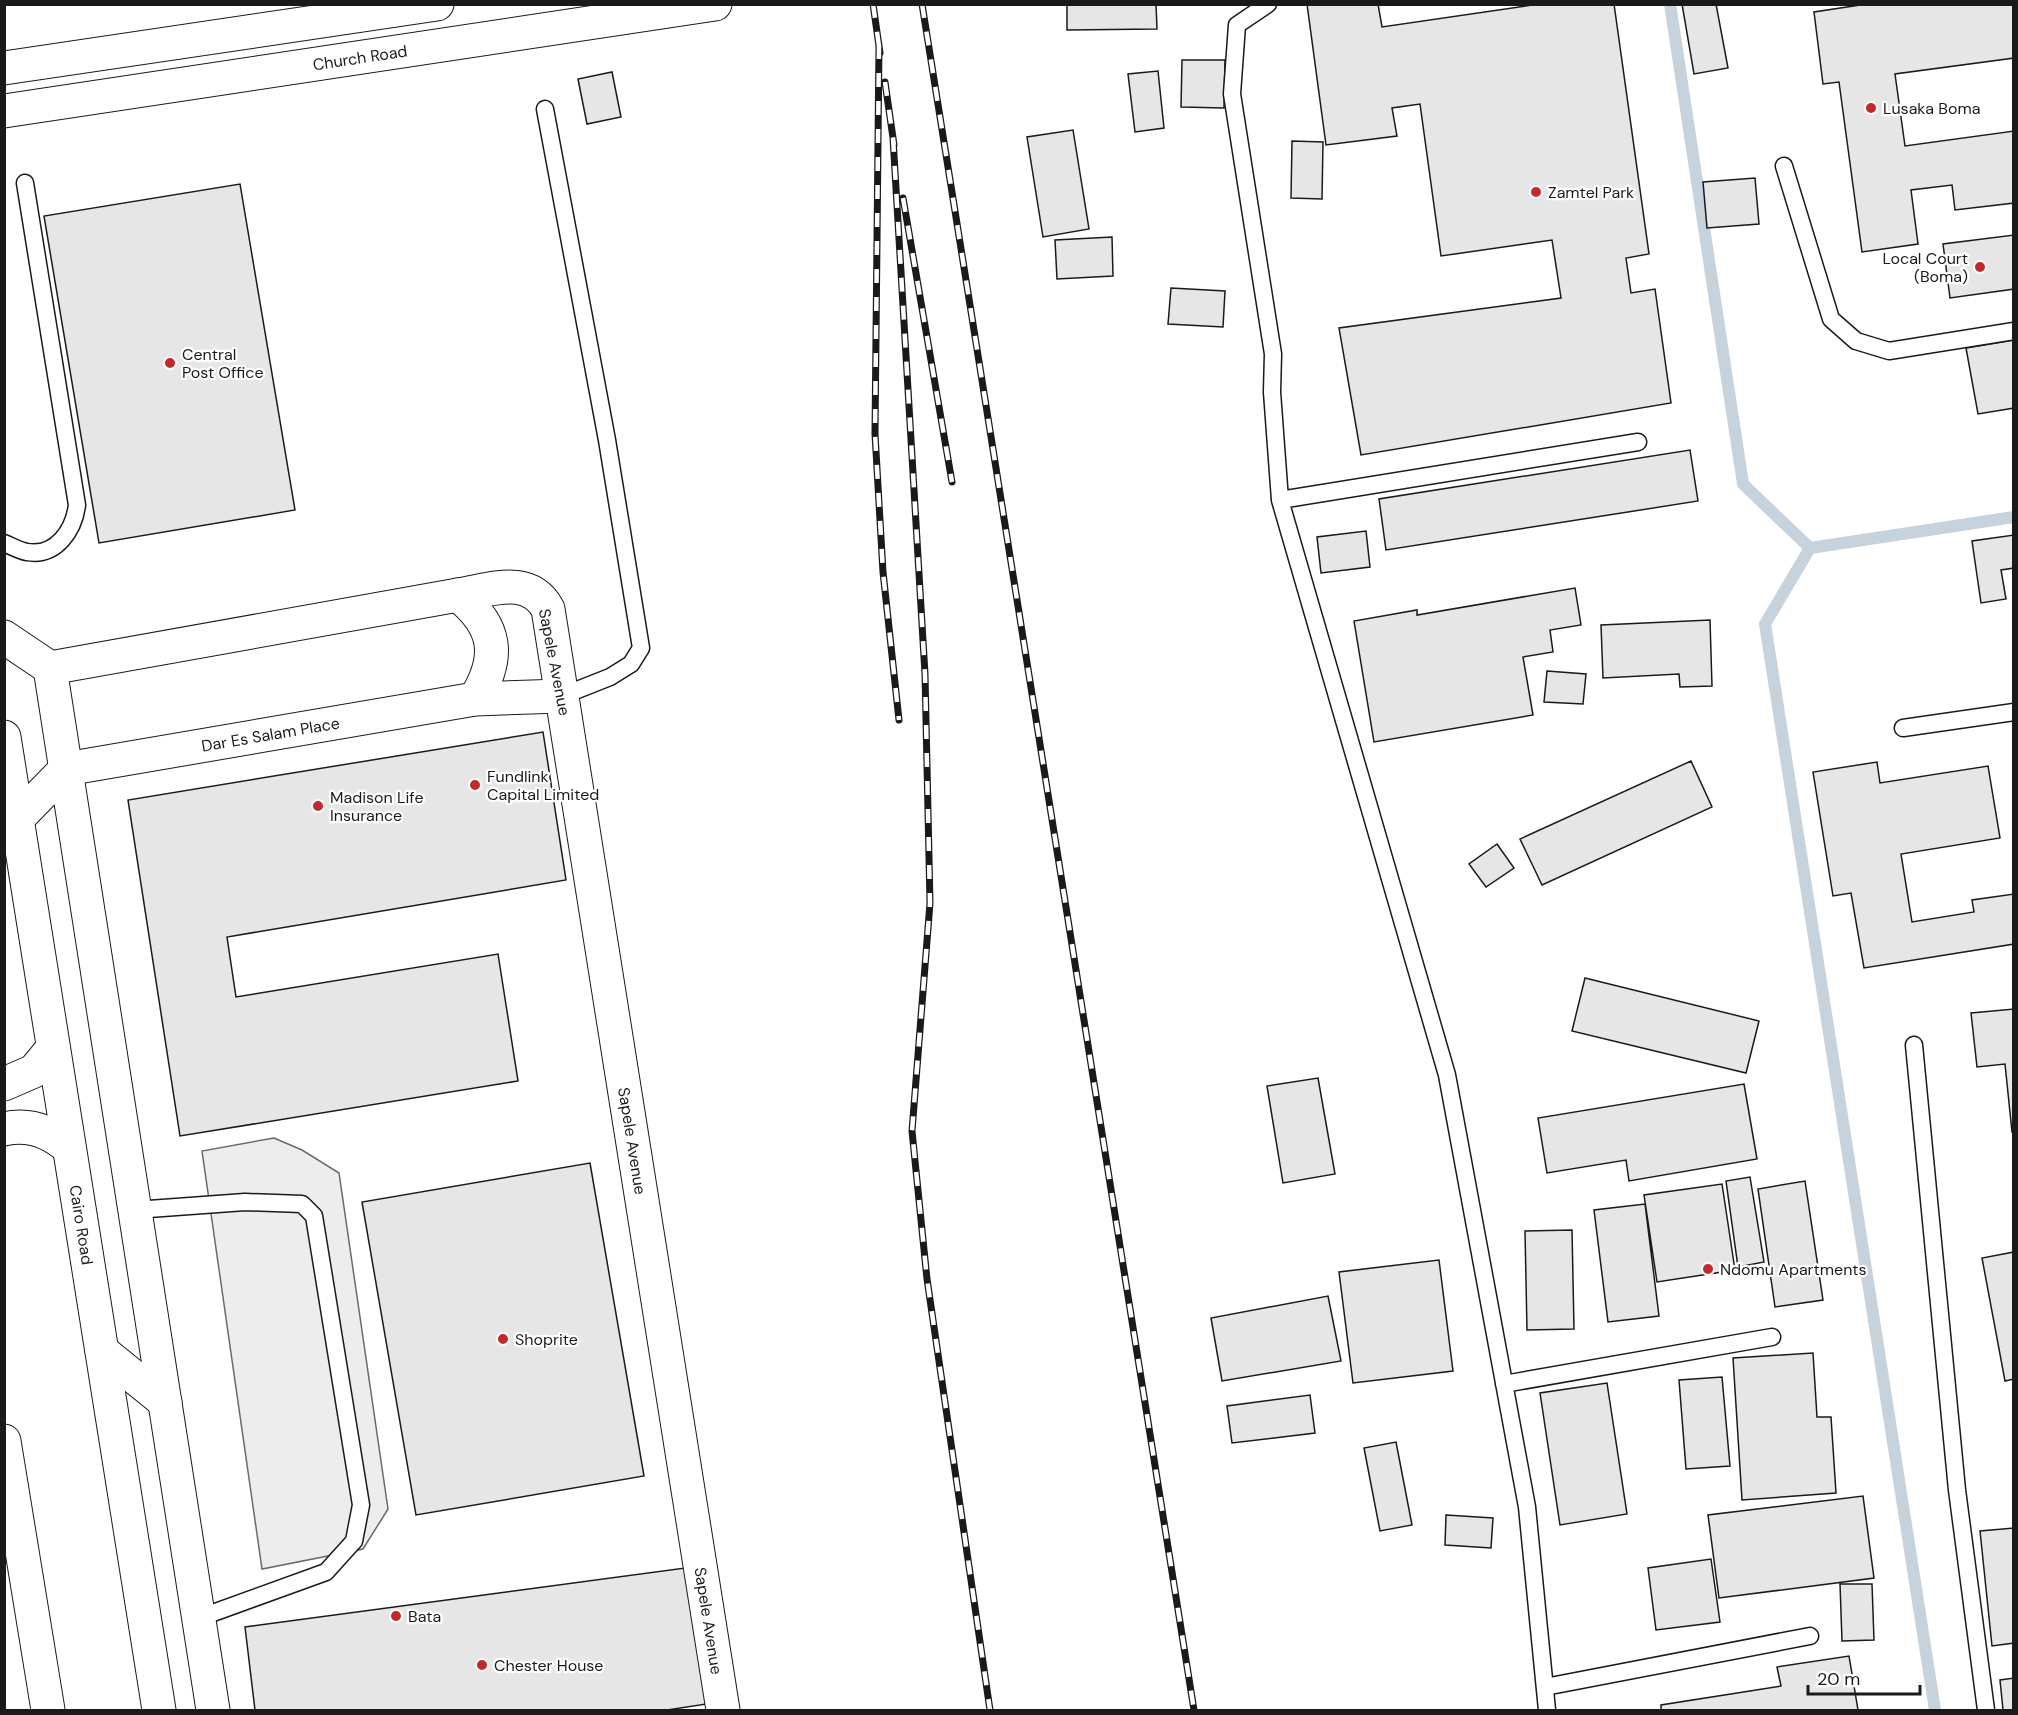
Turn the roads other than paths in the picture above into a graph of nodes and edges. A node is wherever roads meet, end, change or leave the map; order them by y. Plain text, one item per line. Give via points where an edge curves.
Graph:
1 (437, 4) edge
2 (715, 4) edge
3 (1268, 4) edge
4 (4, 68) edge
5 (545, 109) dead end
6 (4, 111) edge
7 (1784, 166) dead end
8 (25, 183) dead end
9 (2013, 331) edge
10 (1638, 442) dead end
11 (1280, 500) junction
12 (4, 543) edge
13 (458, 595) junction
14 (4, 637) edge
15 (50, 668) junction
16 (562, 696) junction
17 (475, 699) junction
18 (2013, 712) edge
19 (1903, 728) dead end
20 (4, 737) edge
21 (66, 769) junction
22 (18, 818) junction
23 (1914, 1045) dead end
24 (53, 1048) junction
25 (4, 1084) edge
26 (4, 1129) edge
27 (69, 1148) junction
28 (135, 1210) junction
29 (1772, 1337) dead end
30 (102, 1351) junction
31 (1504, 1384) junction
32 (165, 1402) junction
33 (4, 1441) edge
34 (199, 1618) junction
35 (1810, 1636) dead end
36 (1545, 1687) junction
37 (48, 1710) edge
38 (159, 1710) edge
39 (213, 1710) edge
40 (723, 1710) edge
41 (1547, 1710) edge
42 (1986, 1710) edge

1 - 4 street
2 - 6 street, Church Road
3 - 11 lane via 1237,25 1232,94 1273,354
5 - 16 lane via 641,648 632,664
7 - 9 lane via 1831,319 1856,341 1890,351
8 - 12 lane via 78,505 68,534 57,545 27,552
10 - 11 lane
11 - 31 lane via 1447,1075
13 - 15 street
13 - 16 street, Sapele Avenue via 520,586 540,595 548,609
13 - 17 street via 476,610 489,631 493,654 488,678
14 - 15 street
15 - 21 street
16 - 17 street, Dar Es Salam Place
16 - 40 street, Sapele Avenue
17 - 21 street, Dar Es Salam Place
18 - 19 lane
20 - 22 street, Cairo Road
21 - 22 street
21 - 28 street
22 - 24 street, Cairo Road
23 - 42 lane via 1957,1490
24 - 25 street via 34,1071
24 - 27 street, Cairo Road
26 - 27 street via 44,1131
27 - 30 street, Cairo Road
28 - 32 street
28 - 34 lane via 245,1202 302,1204 314,1216 361,1504 354,1541 326,1572
29 - 31 lane
30 - 32 street
30 - 38 street, Cairo Road
31 - 36 lane via 1527,1507
32 - 34 street
33 - 37 street
34 - 39 street
35 - 36 lane
36 - 41 lane

